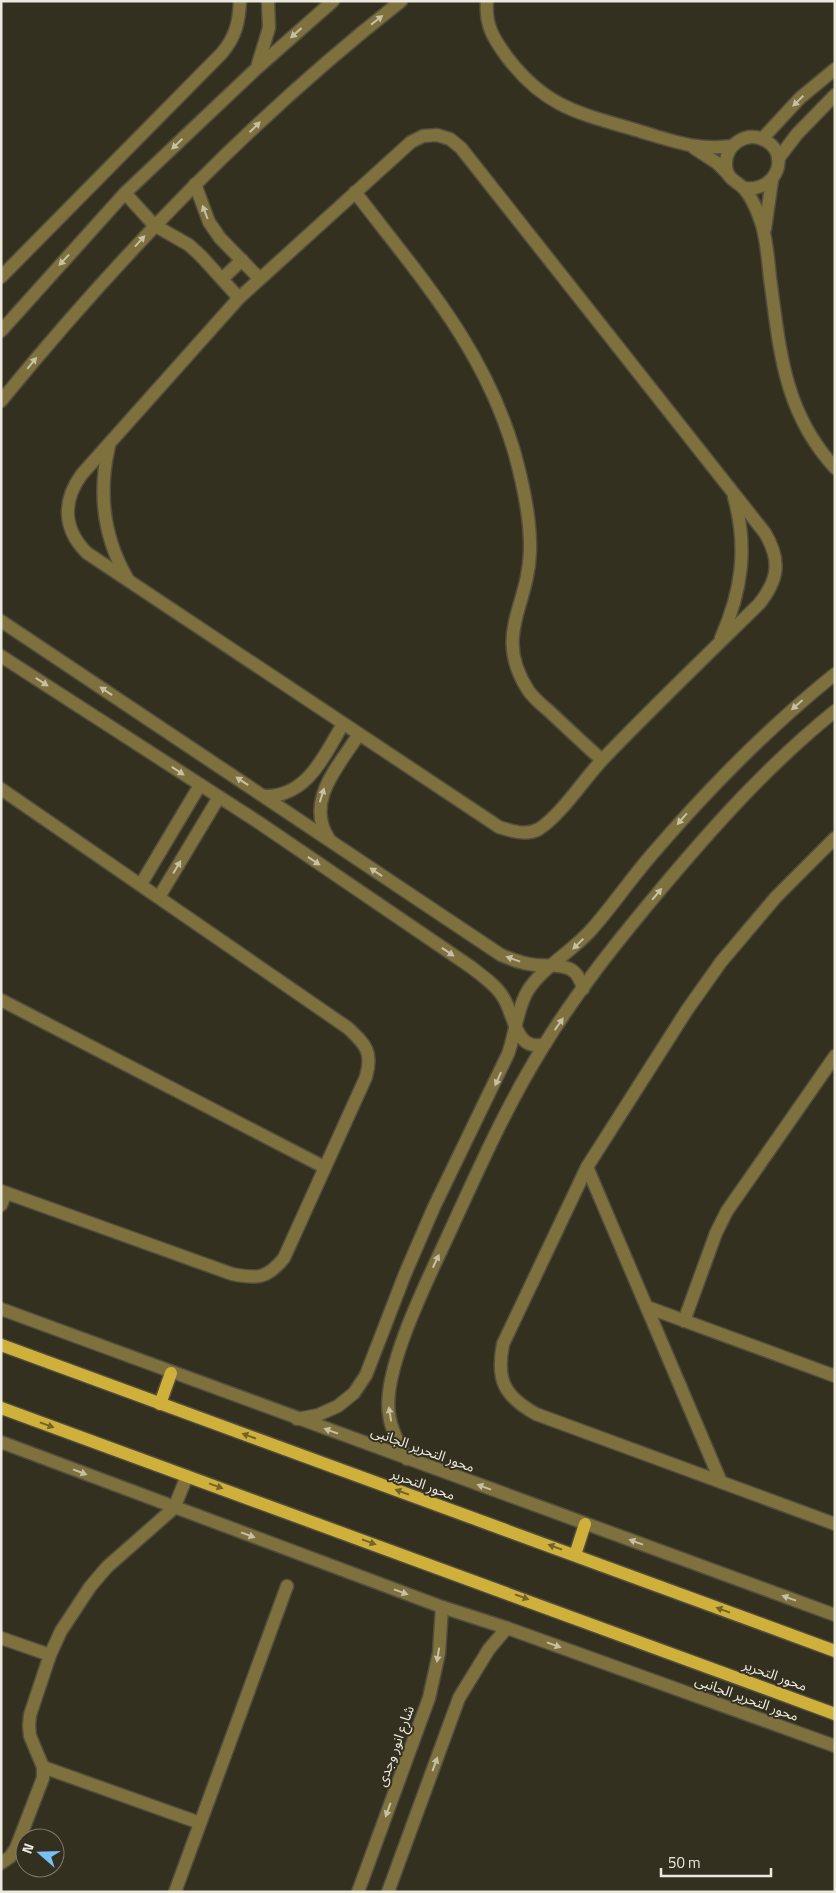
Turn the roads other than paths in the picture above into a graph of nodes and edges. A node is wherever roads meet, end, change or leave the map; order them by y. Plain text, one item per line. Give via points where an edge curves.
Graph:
1 (240, 1) edge
2 (268, 1) edge
3 (333, 1) edge
4 (401, 1) edge
5 (487, 1) edge
6 (257, 68) junction
7 (835, 68) edge
8 (835, 95) edge
9 (762, 139) junction
10 (732, 146) junction
11 (692, 147) junction
12 (778, 159) junction
13 (728, 174) junction
14 (772, 180) junction
15 (195, 184) junction
16 (745, 188) junction
17 (355, 192) junction
18 (125, 193) junction
19 (154, 225) junction
20 (764, 234) junction
21 (242, 260) junction
22 (1, 277) edge
23 (259, 278) junction
24 (222, 279) junction
25 (239, 298) junction
26 (1, 331) edge
27 (1, 401) edge
28 (110, 442) junction
29 (835, 468) edge
30 (732, 490) junction
31 (130, 582) junction
32 (1, 621) edge
33 (718, 644) junction
34 (1, 656) edge
35 (835, 674) edge
36 (835, 711) edge
37 (343, 724) junction
38 (359, 734) junction
39 (602, 760) junction
40 (200, 785) junction
41 (1, 790) edge
42 (265, 796) junction
43 (219, 798) junction
44 (835, 838) edge
45 (331, 841) junction
46 (140, 884) junction
47 (159, 897) junction
48 (554, 965) junction
49 (583, 989) junction
50 (1, 1000) edge
51 (516, 1030) junction
52 (544, 1044) junction
53 (835, 1056) edge
54 (324, 1167) junction
55 (587, 1167) junction
56 (4, 1192) edge
57 (1, 1205) edge
58 (647, 1307) junction
59 (1, 1309) edge
60 (684, 1321) junction
61 (1, 1346) edge
62 (374, 1355) junction
63 (394, 1363) junction
64 (172, 1373) junction
65 (835, 1376) edge
66 (160, 1404) junction
67 (1, 1408) edge
68 (298, 1419) junction
69 (1, 1442) edge
70 (407, 1459) junction
71 (187, 1476) junction
72 (722, 1482) junction
73 (174, 1508) junction
74 (585, 1524) junction
75 (835, 1524) edge
76 (575, 1554) junction
77 (287, 1586) dead end
78 (442, 1607) junction
79 (835, 1615) edge
80 (508, 1628) junction
81 (1, 1638) edge
82 (835, 1651) edge
83 (50, 1655) junction
84 (835, 1714) edge
85 (835, 1746) edge
86 (42, 1767) junction
87 (200, 1823) junction
88 (1, 1863) edge
89 (176, 1892) edge
90 (358, 1892) edge
91 (388, 1892) edge

1 - 22 street via 234,38 222,52
2 - 6 street via 269,28
3 -> 6 street
15 -> 4 street via 280,103
5 - 11 street via 489,29 496,42 519,73 548,99 565,108
6 -> 18 street
7 -> 9 street via 800,98
8 - 12 street
9 - 10 street via 746,138
9 - 12 street via 770,144
10 - 11 street
10 - 13 street via 726,160
11 - 13 street via 718,163
12 - 14 street
13 - 16 street via 732,181
14 - 16 street via 760,188
14 - 20 street
15 - 19 street
21 -> 15 street via 209,222
16 - 20 street
17 - 23 street
17 - 30 street via 411,142 423,136 437,135 450,139 461,148
17 - 39 street via 444,307 466,340 492,392 514,452 528,519 530,552 526,586 511,643 513,661 529,692
18 - 19 street
18 -> 26 street
19 - 24 street via 189,245
27 -> 19 street
20 - 29 street via 784,376 803,426 817,449
21 - 23 street
21 - 24 street
23 - 25 street
24 - 25 street
25 - 28 street
28 - 31 street via 102,484 106,525 119,564
28 - 31 street via 73,486 67,514 76,542 86,553
30 - 33 street via 742,535 742,565 735,602
30 - 33 street via 773,546 775,577 769,592
31 - 37 street
42 -> 32 street
33 - 39 street
34 -> 40 street
35 -> 48 street via 797,704 695,804 593,928
49 -> 36 street via 716,823
37 - 38 street
37 - 42 street via 319,765 301,785 284,794
38 - 39 street via 499,827 512,832 538,830
45 -> 38 street via 320,821 320,798
40 - 43 street
40 - 46 street
41 - 46 street
42 - 45 street
47 -> 43 street
43 -> 51 street via 472,967 502,996 512,1012
44 - 55 street via 776,897 721,962
48 -> 45 street via 516,962 501,955
46 - 47 street
47 - 54 street via 348,1028 364,1043 370,1061 366,1077
48 - 49 street via 570,968 581,981
48 - 51 street via 538,977 527,992 519,1010
52 -> 49 street
50 - 54 street
51 - 52 street via 524,1042 535,1046
51 -> 62 street via 497,1081 434,1207
63 -> 52 street via 428,1279 496,1132
53 - 60 street via 727,1211
54 - 56 street via 284,1258 272,1273 252,1278 232,1274
55 - 58 street
55 - 72 street via 503,1344 498,1365 504,1386 517,1404 536,1414
56 - 57 street
58 - 60 street
58 - 72 street
59 - 64 street, محور التحرير الجانبى
60 - 65 street
61 - 66 main road, محور التحرير
62 - 63 street
62 - 68 street via 366,1375 338,1406
70 -> 63 street via 395,1437 388,1413 388,1388
64 - 66 main road
64 - 68 street, محور التحرير الجانبى
76 -> 66 main road, محور التحرير
67 -> 71 main road, محور التحرير
70 -> 68 street, محور التحرير الجانبى
69 -> 73 street, محور التحرير الجانبى
74 -> 70 street, محور التحرير الجانبى
71 - 73 street
71 -> 84 main road, محور التحرير
72 - 75 street
73 -> 78 street, محور التحرير الجانبى
73 - 83 street via 107,1567 90,1587 61,1631
74 - 76 main road
79 -> 74 street, محور التحرير الجانبى
82 -> 76 main road, محور التحرير
77 - 87 street
78 - 80 street, محور التحرير الجانبى
78 -> 90 street, شارع انور وجدى via 439,1653 429,1698
80 -> 85 street, محور التحرير الجانبى
91 -> 80 street via 459,1698 489,1649
81 - 83 street
83 - 86 street via 29,1726
86 - 87 street
86 - 88 street via 40,1789 16,1848
87 - 89 street

